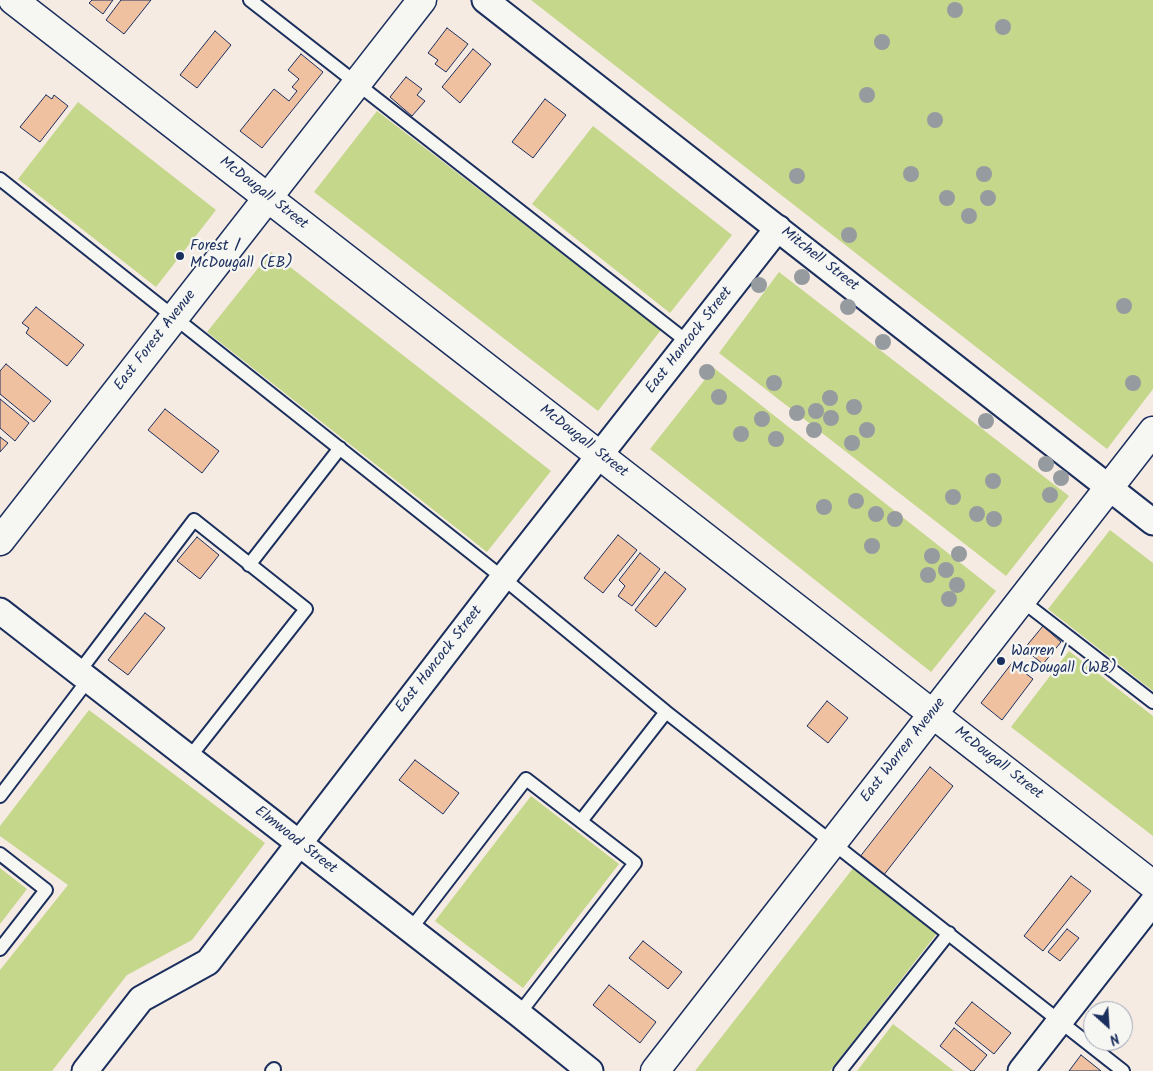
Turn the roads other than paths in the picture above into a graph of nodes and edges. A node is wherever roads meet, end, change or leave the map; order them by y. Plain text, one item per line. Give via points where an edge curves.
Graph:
1 (13, 0) edge
2 (250, 0) edge
3 (422, 0) edge
4 (485, 0) edge
5 (358, 83) junction
6 (4, 182) edge
7 (0, 196) edge
8 (268, 198) junction
9 (778, 228) junction
10 (174, 316) junction
11 (688, 343) junction
12 (1153, 431) edge
13 (340, 448) junction
14 (600, 456) junction
15 (1109, 487) junction
16 (1153, 522) edge
17 (0, 541) edge
18 (249, 565) junction
19 (504, 578) junction
20 (1021, 600) junction
21 (0, 611) edge
22 (84, 676) junction
23 (1153, 702) edge
24 (666, 712) junction
25 (933, 714) junction
26 (189, 758) junction
27 (0, 796) edge
28 (581, 822) junction
29 (298, 843) junction
30 (832, 843) junction
31 (0, 854) edge
32 (1153, 885) edge
33 (1153, 902) edge
34 (410, 930) junction
35 (949, 933) junction
36 (0, 949) edge
37 (519, 1014) junction
38 (1060, 1021) junction
39 (85, 1071) edge
40 (590, 1071) edge
41 (655, 1071) edge
42 (840, 1071) edge
43 (1022, 1071) edge
44 (1123, 1071) edge

1 - 8 main road, McDougall Street
2 - 5 lane
3 - 5 main road, East Forest Avenue
4 - 9 street, Mitchell Street
5 - 8 main road, East Forest Avenue
5 - 11 lane
6 - 7 lane
6 - 10 lane
8 - 10 main road, East Forest Avenue
8 - 14 main road, McDougall Street
9 - 11 street, East Hancock Street
9 - 15 street, Mitchell Street
10 - 13 lane
10 - 17 main road, East Forest Avenue
11 - 14 street, East Hancock Street
12 - 15 main road, East Warren Avenue
13 - 18 lane
13 - 19 lane
14 - 19 street, East Hancock Street
14 - 25 main road, McDougall Street
15 - 16 street, Mitchell Street
15 - 20 main road, East Warren Avenue
18 - 22 lane via 194,520
18 - 26 lane via 306,610
19 - 24 lane
19 - 29 street, East Hancock Street
20 - 23 lane
20 - 25 main road, East Warren Avenue
21 - 22 street, Elmwood Street
22 - 26 street, Elmwood Street
22 - 27 lane
24 - 28 lane
24 - 30 lane
25 - 30 main road, East Warren Avenue
25 - 32 main road, McDougall Street
26 - 29 street, Elmwood Street
28 - 34 lane via 526,779
28 - 37 lane via 635,863
29 - 34 street, Elmwood Street
29 - 39 street, East Hancock Street via 208,962 141,999
30 - 35 lane
30 - 41 main road, East Warren Avenue
31 - 36 lane via 46,890
33 - 38 street
34 - 37 street, Elmwood Street
35 - 38 lane
35 - 42 lane
37 - 40 street, Elmwood Street
38 - 43 street
38 - 44 lane

